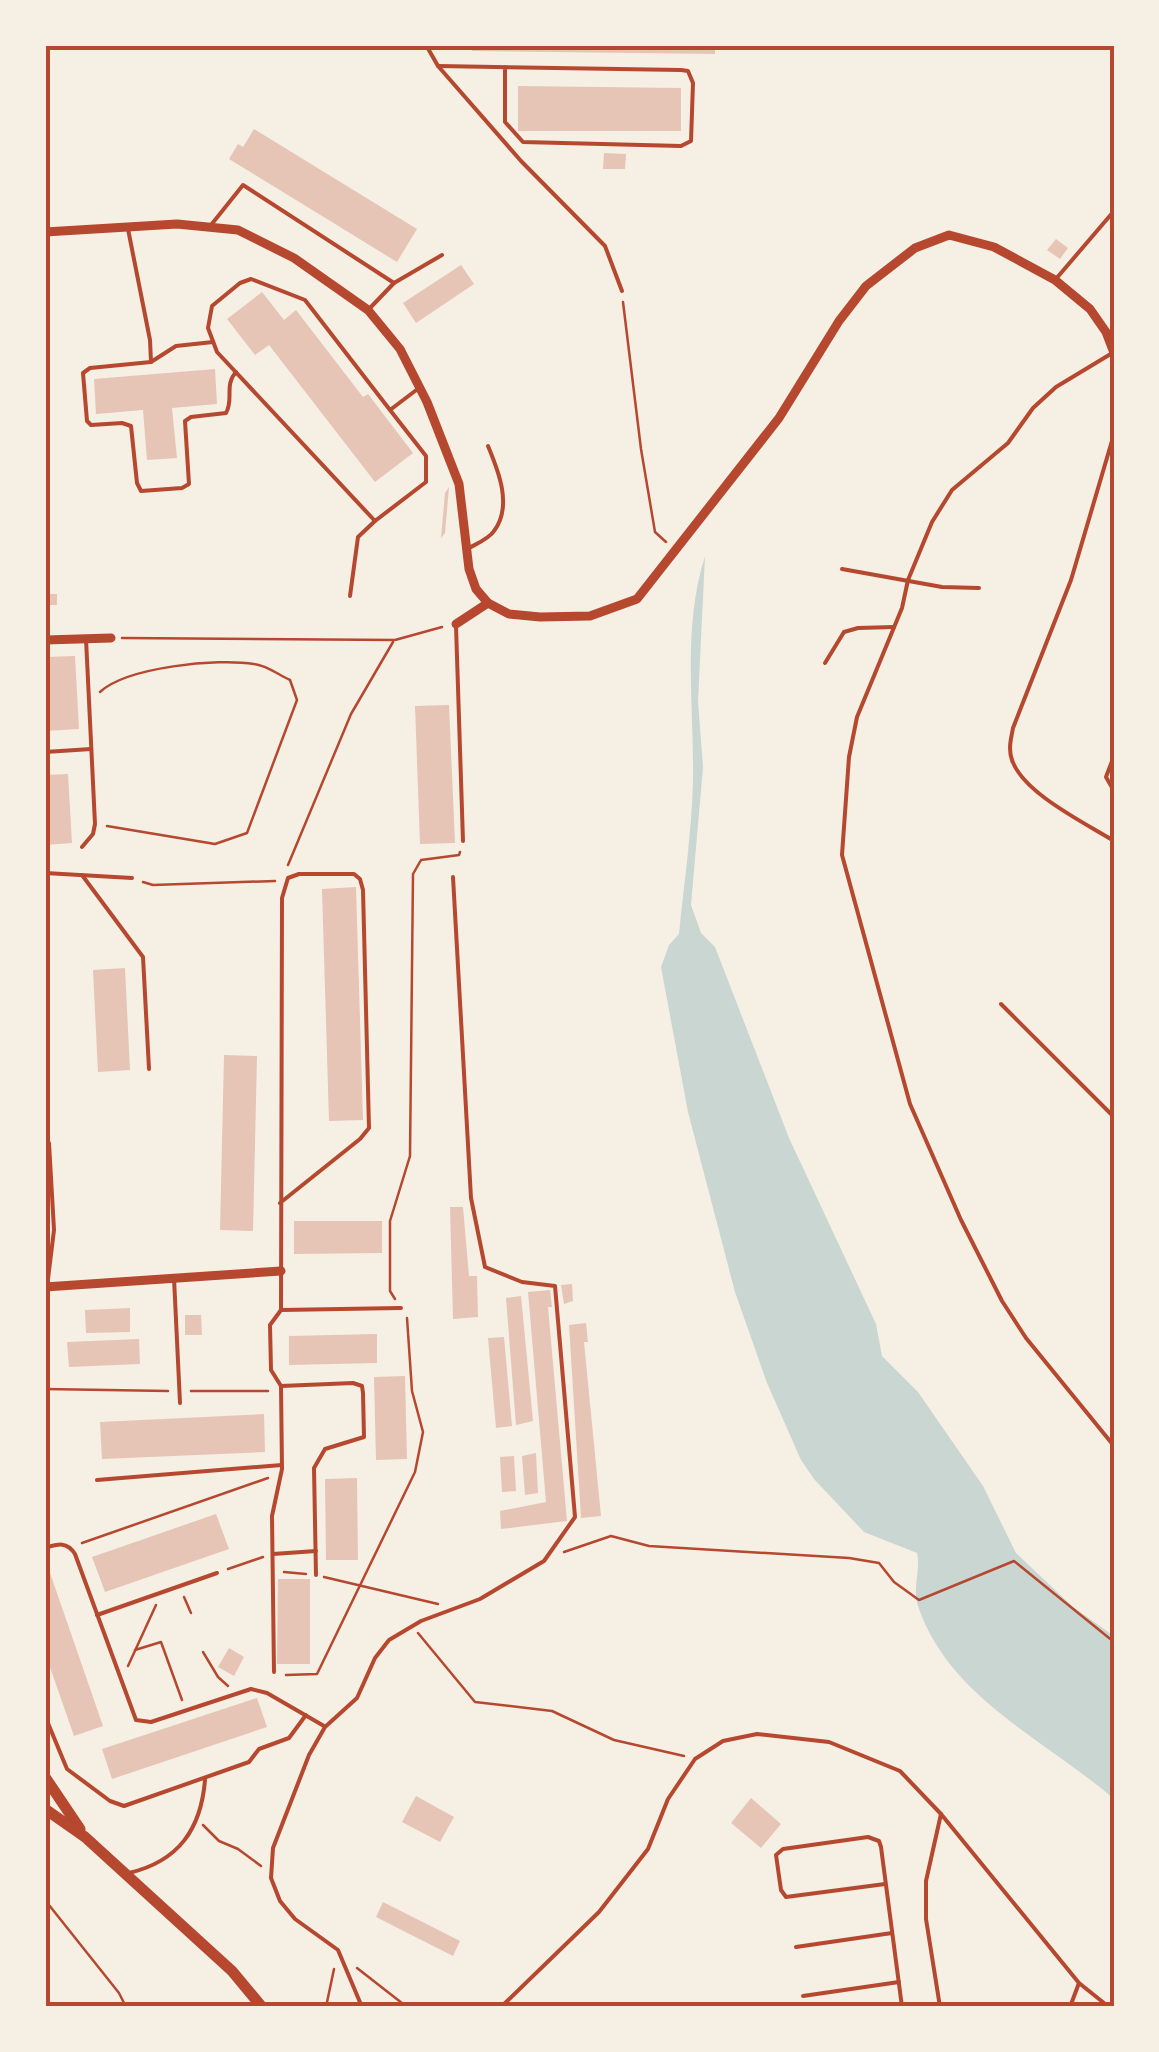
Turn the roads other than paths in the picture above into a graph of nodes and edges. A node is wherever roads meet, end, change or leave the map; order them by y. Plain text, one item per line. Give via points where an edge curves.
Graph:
1 (426, 45) edge
2 (438, 66) junction
3 (506, 67) junction
4 (1114, 211) edge
5 (211, 225) junction
6 (128, 227) junction
7 (45, 232) edge
8 (442, 255) dead end
9 (1055, 280) junction
10 (394, 283) junction
11 (622, 290) road end
12 (368, 310) junction
13 (213, 342) junction
14 (1114, 353) edge
15 (152, 362) junction
16 (236, 372) junction
17 (420, 388) junction
18 (390, 410) junction
19 (1114, 434) edge
20 (488, 446) dead end
21 (374, 522) junction
22 (468, 549) junction
23 (842, 569) dead end
24 (908, 580) junction
25 (979, 588) dead end
26 (350, 596) dead end
27 (488, 603) junction
28 (456, 624) joint
29 (894, 628) junction
30 (110, 638) road end
31 (86, 639) junction
32 (45, 640) edge
33 (825, 663) dead end
34 (91, 750) junction
35 (45, 752) edge
36 (1114, 756) edge
37 (1114, 791) edge
38 (463, 841) road end
39 (1114, 841) edge
40 (82, 848) dead end
41 (45, 874) edge
42 (82, 876) junction
43 (454, 877) dead end
44 (132, 878) road end
45 (1001, 1004) dead end
46 (149, 1069) dead end
47 (1114, 1117) edge
48 (49, 1143) dead end
49 (280, 1202) junction
50 (280, 1271) junction
51 (174, 1278) junction
52 (46, 1287) edge
53 (401, 1308) road end
54 (281, 1310) junction
55 (281, 1386) junction
56 (180, 1403) dead end
57 (1114, 1446) edge
58 (282, 1465) junction
59 (98, 1480) dead end
60 (45, 1523) edge
61 (46, 1548) edge
62 (316, 1551) junction
63 (273, 1554) junction
64 (218, 1573) road end
65 (316, 1575) road end
66 (97, 1616) junction
67 (274, 1672) road end
68 (45, 1716) edge
69 (306, 1716) junction
70 (325, 1726) junction
71 (45, 1777) edge
72 (205, 1778) junction
73 (45, 1809) edge
74 (941, 1814) junction
75 (85, 1837) junction
76 (125, 1874) junction
77 (885, 1884) junction
78 (892, 1932) junction
79 (796, 1946) dead end
80 (899, 1982) junction
81 (1079, 1984) junction
82 (803, 1996) dead end
83 (262, 2007) edge
84 (362, 2007) edge
85 (501, 2007) edge
86 (902, 2007) edge
87 (940, 2007) edge
88 (1070, 2007) edge
89 (1109, 2007) edge

1 - 2 lane
2 - 3 lane
2 - 11 lane via 606,246
3 - 3 lane via 505,122 523,142 681,146 691,140 688,71
4 - 9 lane
5 - 6 street
5 - 10 lane via 243,185
5 - 12 street via 238,230 294,258
6 - 7 street
6 - 15 lane
8 - 10 lane
9 - 14 street via 1090,309
9 - 27 street via 994,247 949,234 915,248 866,286 779,418 636,599 590,616 508,614
10 - 12 lane
12 - 17 street
13 - 15 lane via 176,346
13 - 16 lane
13 - 18 lane via 212,306 240,283 257,280 304,300
14 - 24 lane via 1056,387 1008,443 952,490
15 - 16 lane via 90,368 82,380 87,421 131,426 138,488 145,491 189,484 185,421 226,413
16 - 21 lane
17 - 18 lane
17 - 22 street via 460,484
18 - 21 lane via 426,456 426,482
19 - 39 lane via 1010,749 1023,780
20 - 22 lane via 504,487 498,524
21 - 26 lane via 358,537
22 - 27 street via 476,589
23 - 24 lane
24 - 25 lane
24 - 29 lane
27 - 28 street
28 - 38 lane
29 - 33 lane via 844,632
29 - 57 lane via 857,717 849,757 842,856 854,902 910,1104 961,1220 1026,1338
30 - 31 street
31 - 32 street
31 - 34 lane
34 - 35 lane
34 - 40 lane via 95,824
36 - 37 lane via 1106,777
41 - 42 lane
42 - 44 lane
42 - 46 lane via 143,957
43 - 70 lane via 471,1198 485,1267 555,1286 575,1518 544,1561 389,1640 357,1698
45 - 47 lane
48 - 52 lane via 54,1230
49 - 49 lane via 284,881 299,874 354,874 360,879 369,1128
49 - 50 lane
50 - 51 street
50 - 54 lane
51 - 52 street
51 - 56 lane
53 - 54 lane
54 - 55 lane via 270,1325 271,1370
55 - 58 lane
55 - 62 lane via 362,1386 364,1436 325,1449 314,1468
58 - 59 lane
58 - 63 lane
60 - 61 lane
61 - 66 lane via 71,1547
62 - 63 lane
62 - 65 lane
63 - 67 lane
64 - 66 lane
66 - 69 lane via 136,1720 150,1722 259,1690
68 - 72 lane via 67,1768 117,1805
69 - 70 lane
69 - 72 lane via 289,1738
70 - 84 lane via 273,1848 271,1878 295,1919 338,1950
71 - 75 main road
72 - 76 lane via 198,1822 184,1842 162,1860
73 - 75 main road
74 - 81 lane
74 - 85 lane via 900,1771 829,1742 757,1734 723,1741 695,1758 668,1799 648,1849 600,1912
74 - 87 lane via 926,1881
75 - 76 main road
76 - 83 main road
77 - 77 lane via 875,1838 776,1855 786,1897
77 - 78 lane
78 - 79 lane
78 - 80 lane
80 - 82 lane
80 - 86 lane
81 - 88 lane
81 - 89 lane

